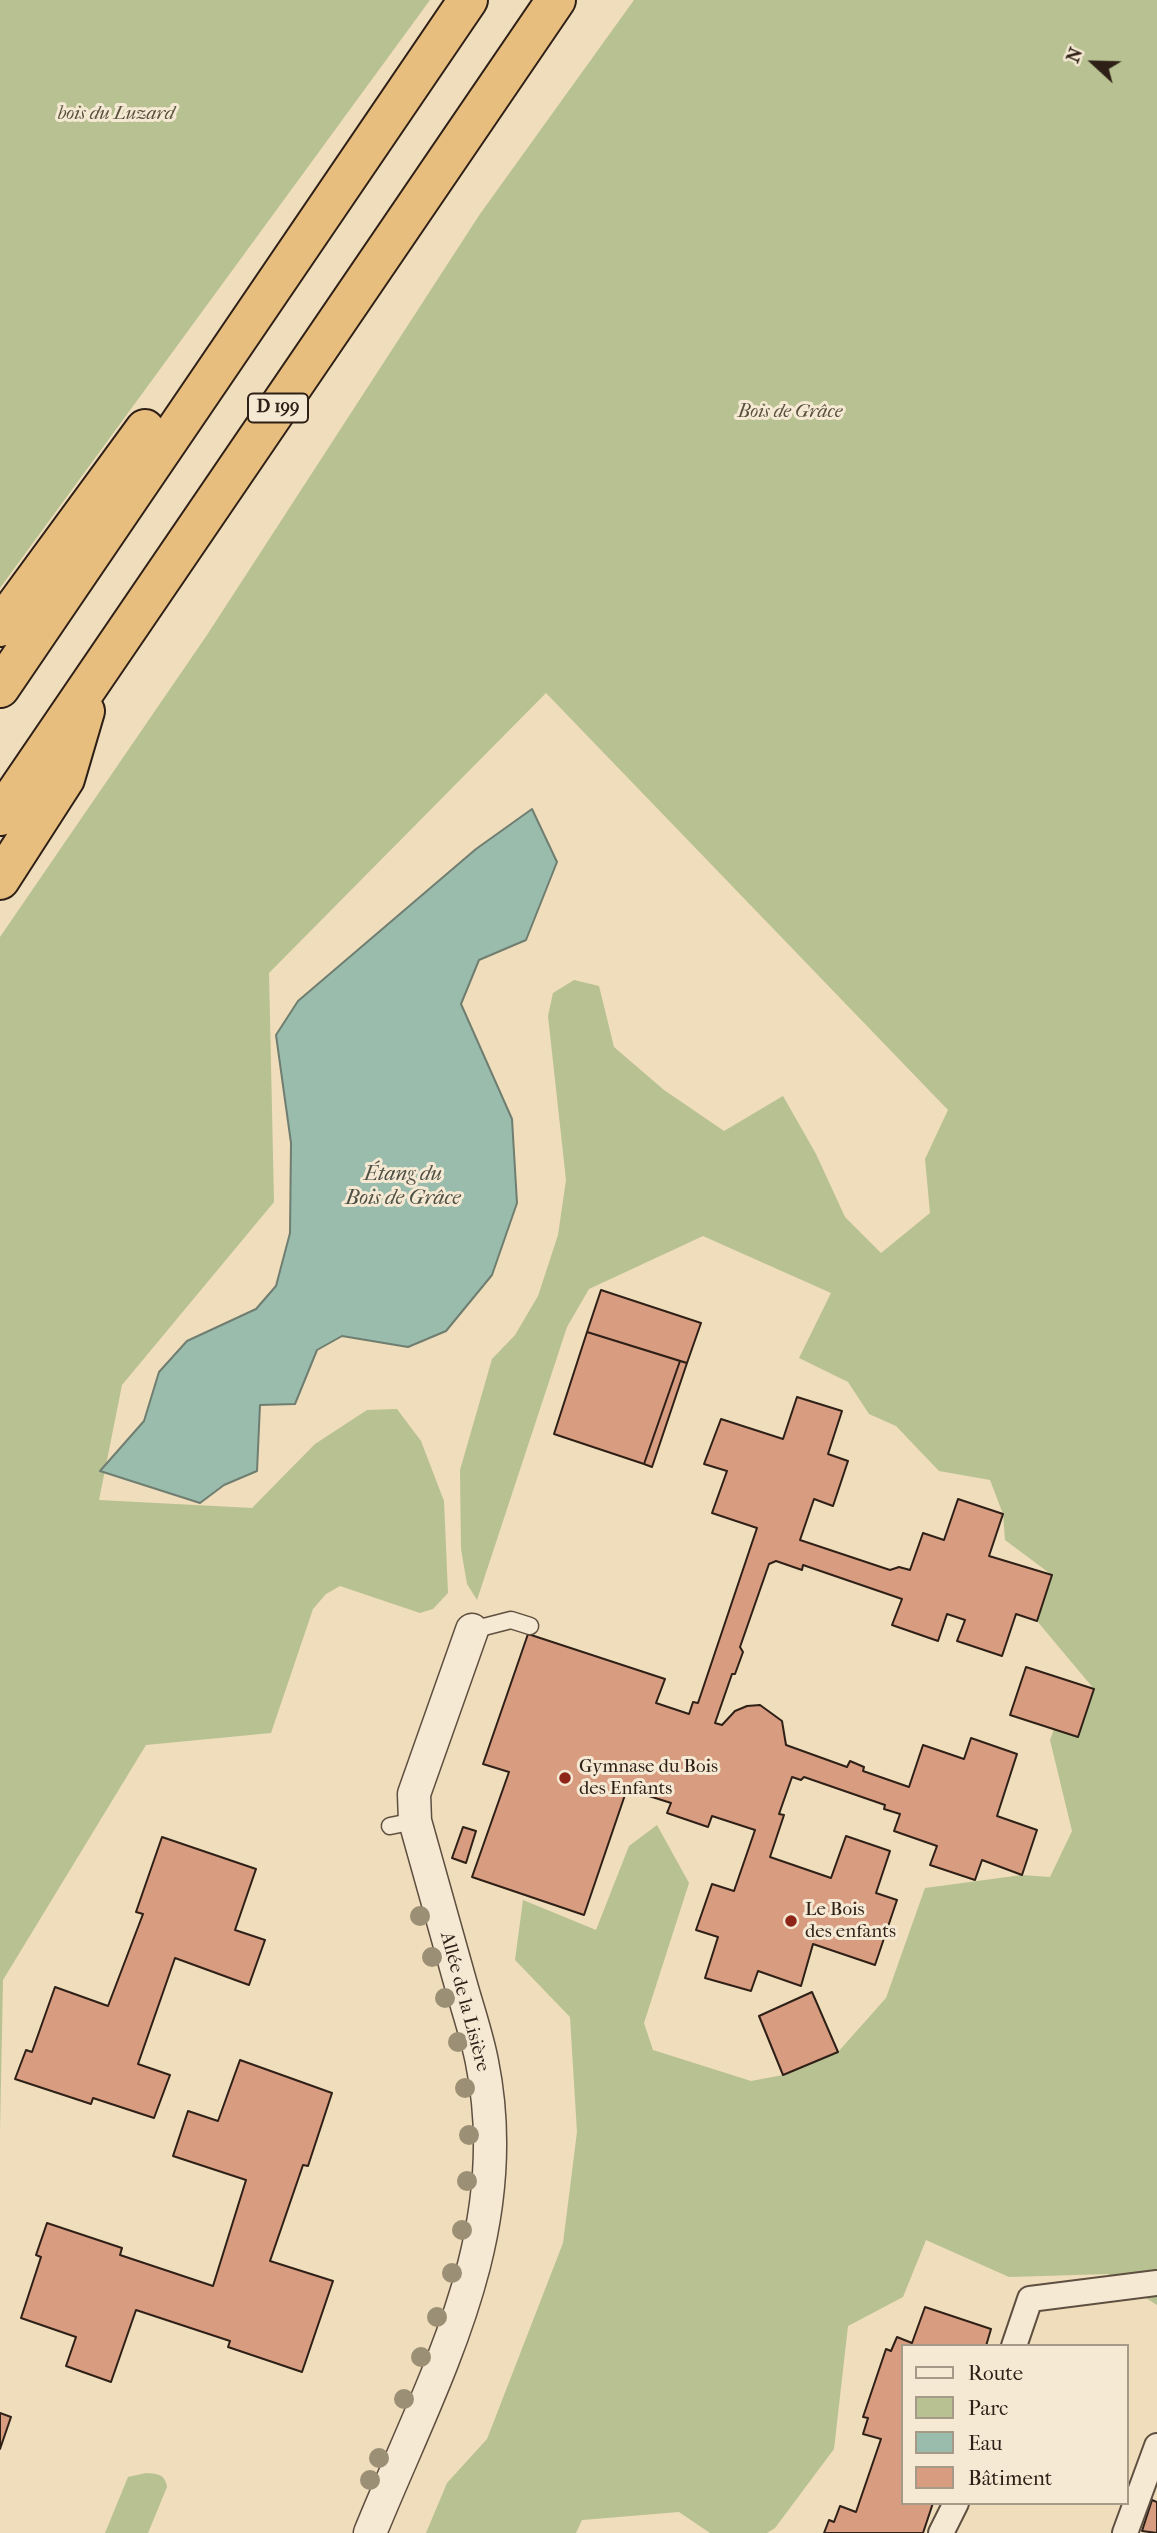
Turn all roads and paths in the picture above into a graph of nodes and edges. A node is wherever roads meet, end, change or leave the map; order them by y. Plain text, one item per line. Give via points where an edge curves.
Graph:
1 (556, 0) edge
2 (459, 13) edge
3 (0, 627) edge
4 (96, 676) junction
5 (0, 688) edge
6 (0, 816) edge
7 (0, 880) edge
8 (530, 1626) dead end
9 (472, 1630) joint
10 (1157, 2283) edge
11 (1015, 2344) edge
12 (1157, 2446) edge
13 (955, 2505) edge
14 (370, 2533) edge
15 (941, 2533) edge
16 (1125, 2533) edge

1 - 4 highway, D 199
2 - 3 highway via 208,341
2 - 5 highway
4 - 6 highway, D 199
4 - 7 highway via 65,779
8 - 9 lane via 511,1620
9 - 14 street, Allée de la Lisière via 403,1824 482,2062 491,2158 482,2238 461,2316
10 - 11 street via 1030,2299
12 - 16 street
13 - 15 street

